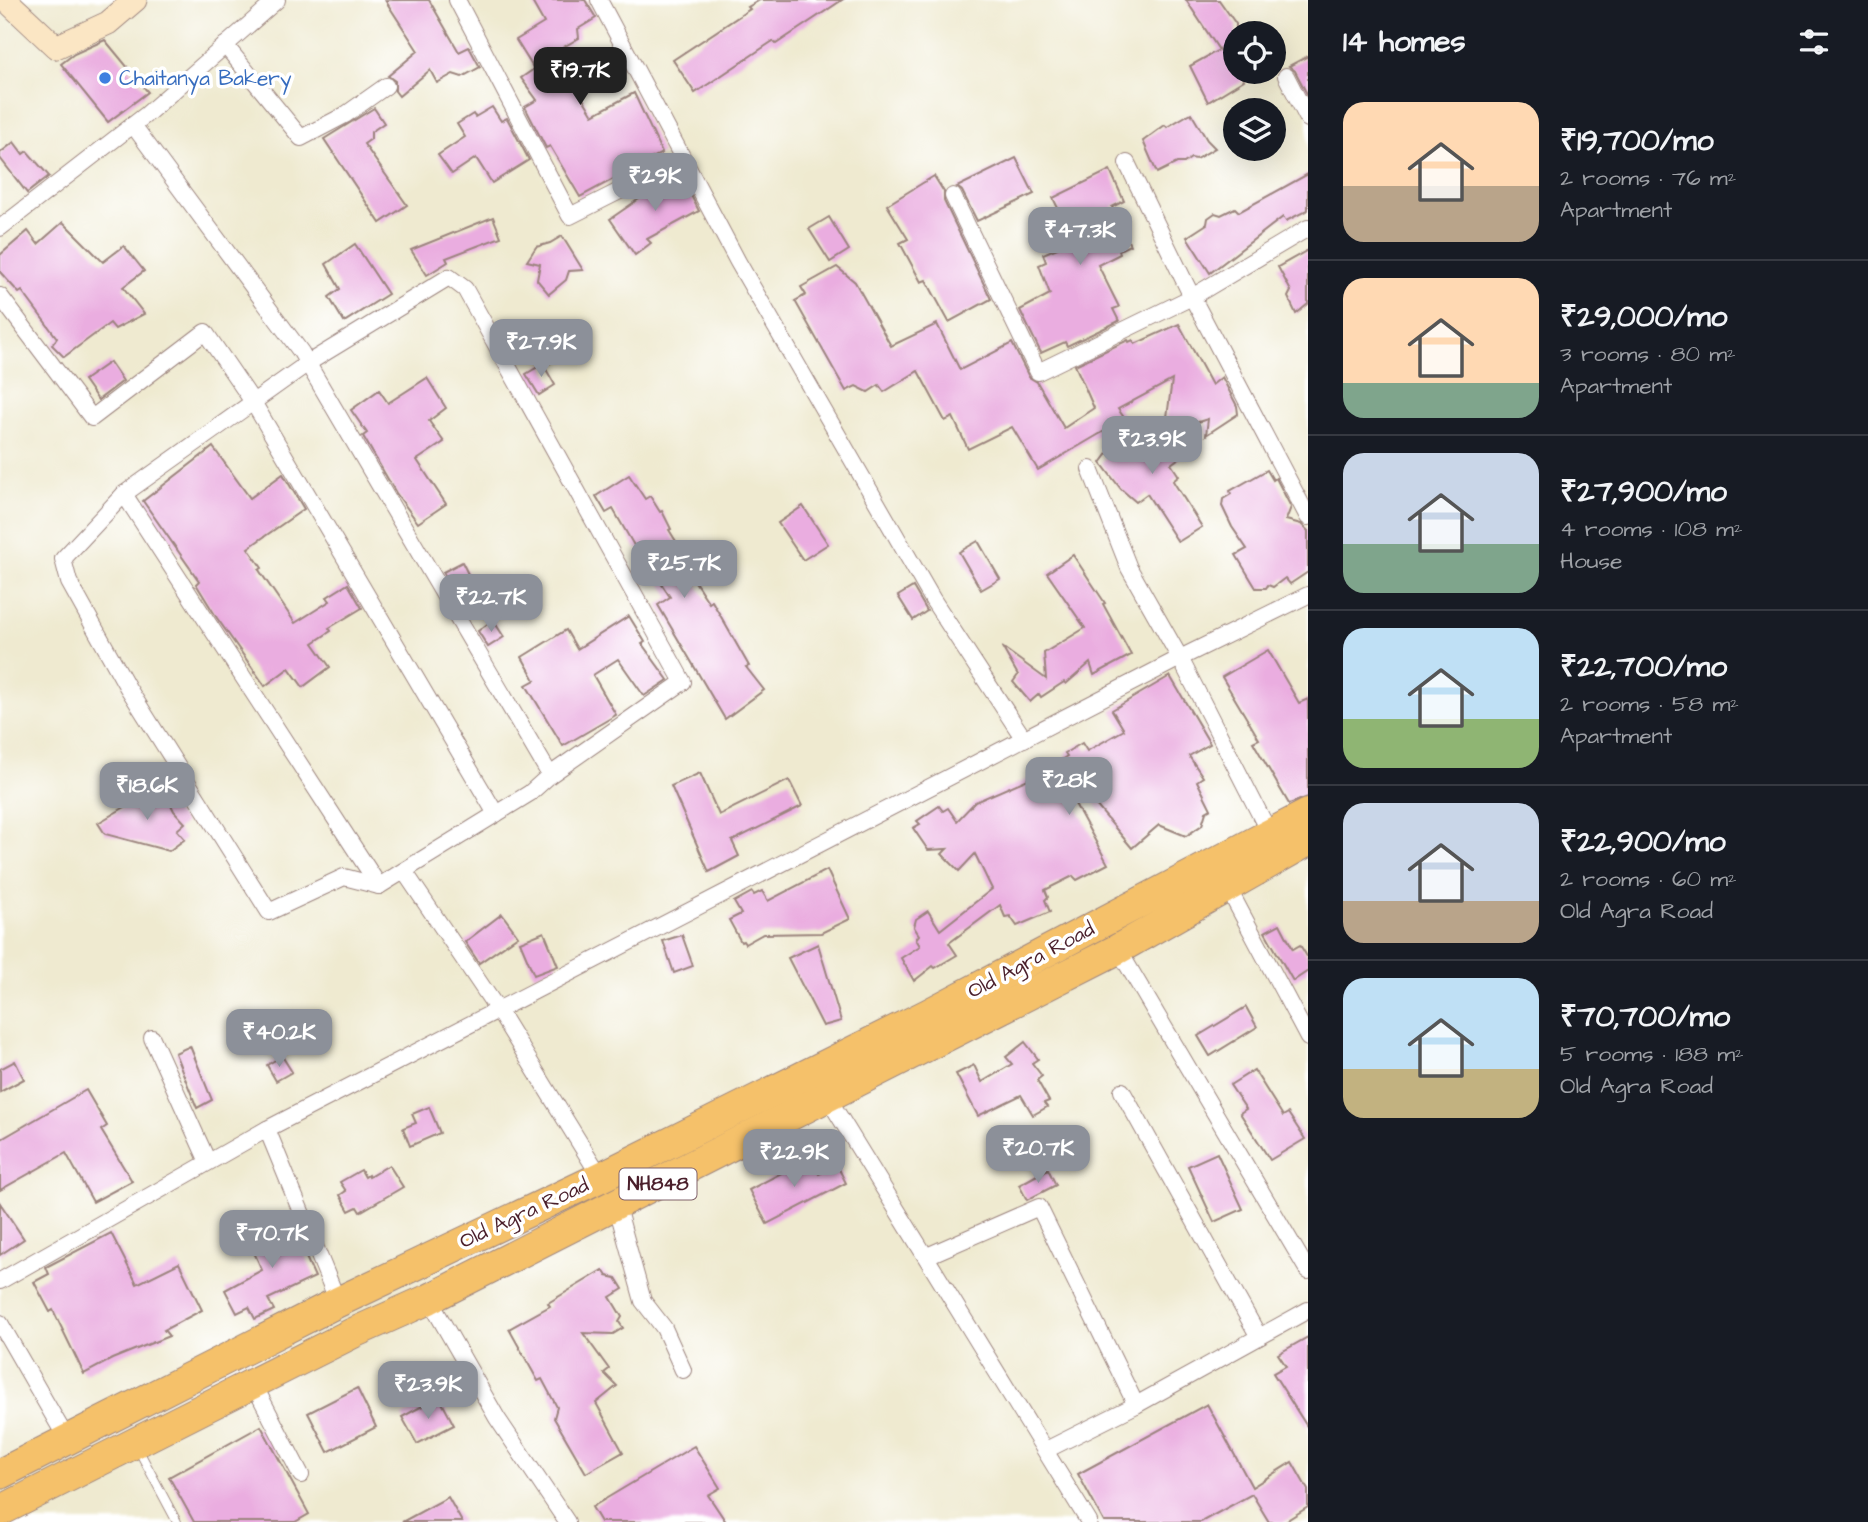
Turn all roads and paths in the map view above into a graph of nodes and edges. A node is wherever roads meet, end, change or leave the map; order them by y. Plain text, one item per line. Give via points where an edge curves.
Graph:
1 (6, 0) edge
2 (135, 0) edge
3 (276, 0) edge
4 (457, 0) edge
5 (599, 0) edge
6 (225, 45) junction
7 (1286, 76) dead end
8 (386, 86) dead end
9 (1308, 119) edge
10 (133, 125) junction
11 (683, 159) junction
12 (1127, 163) dead end
13 (953, 196) dead end
14 (0, 228) edge
15 (1308, 228) edge
16 (0, 296) edge
17 (1192, 298) junction
18 (308, 363) junction
19 (253, 402) junction
20 (1090, 469) dead end
21 (124, 494) junction
22 (1308, 517) edge
23 (1308, 595) edge
24 (1180, 658) junction
25 (1024, 739) junction
26 (550, 775) junction
27 (496, 814) junction
28 (1308, 814) edge
29 (1308, 841) edge
30 (1275, 844) junction
31 (404, 871) junction
32 (379, 886) junction
33 (1227, 886) junction
34 (1118, 949) junction
35 (498, 1010) junction
36 (152, 1038) dead end
37 (1308, 1038) edge
38 (1122, 1091) dead end
39 (828, 1098) junction
40 (267, 1129) junction
41 (208, 1162) junction
42 (601, 1177) junction
43 (618, 1204) junction
44 (927, 1256) junction
45 (412, 1266) junction
46 (1308, 1271) edge
47 (0, 1281) edge
48 (429, 1299) junction
49 (338, 1302) junction
50 (1308, 1310) edge
51 (0, 1323) edge
52 (1259, 1337) junction
53 (683, 1370) dead end
54 (253, 1383) junction
55 (1136, 1405) junction
56 (68, 1441) junction
57 (134, 1441) junction
58 (1046, 1450) junction
59 (0, 1474) edge
60 (301, 1475) dead end
61 (0, 1511) edge
62 (177, 1522) edge
63 (567, 1522) edge
64 (1089, 1522) edge

1 - 2 street via 56,47 108,23
3 - 6 street
4 - 11 street via 570,216
5 - 11 street
6 - 8 street via 301,138 345,116
6 - 10 street
7 - 9 street
10 - 14 street
10 - 18 street
11 - 25 street via 933,600
12 - 17 street
13 - 17 street via 1038,372
15 - 17 street
16 - 19 street via 92,418 205,332
17 - 22 street
18 - 19 street
18 - 26 street
18 - 26 street via 449,277 466,289 683,682
19 - 21 street
19 - 27 street
20 - 24 street via 1129,568
21 - 32 street
21 - 32 street via 63,559 69,582 128,688 269,912 344,877
23 - 24 street
24 - 25 street
24 - 30 street
25 - 35 street
26 - 27 street
27 - 31 street
28 - 30 highway, Old Agra Road / NH848
29 - 30 highway, NH848
30 - 33 highway, NH848
30 - 42 highway, Old Agra Road / NH848
31 - 32 street
31 - 35 street
33 - 34 highway, NH848
33 - 37 street
34 - 39 highway, NH848
34 - 46 street
35 - 40 street
35 - 42 street
36 - 41 street
38 - 52 street
39 - 43 highway, NH848
39 - 44 street
40 - 41 street
40 - 49 street
41 - 47 street
42 - 43 street
42 - 45 highway, Old Agra Road / NH848
43 - 48 highway, NH848
43 - 53 street via 643,1301 664,1328
44 - 55 street via 1039,1207
44 - 58 street
45 - 48 highway
45 - 49 highway, Old Agra Road / NH848
48 - 54 highway, NH848
48 - 63 street via 497,1418
49 - 56 highway, Old Agra Road / NH848
50 - 52 street
51 - 56 street
52 - 55 street
54 - 57 highway, NH848
54 - 60 street
55 - 58 street
56 - 59 highway, Old Agra Road / NH848
57 - 61 highway, NH848
57 - 62 lane
58 - 64 street

